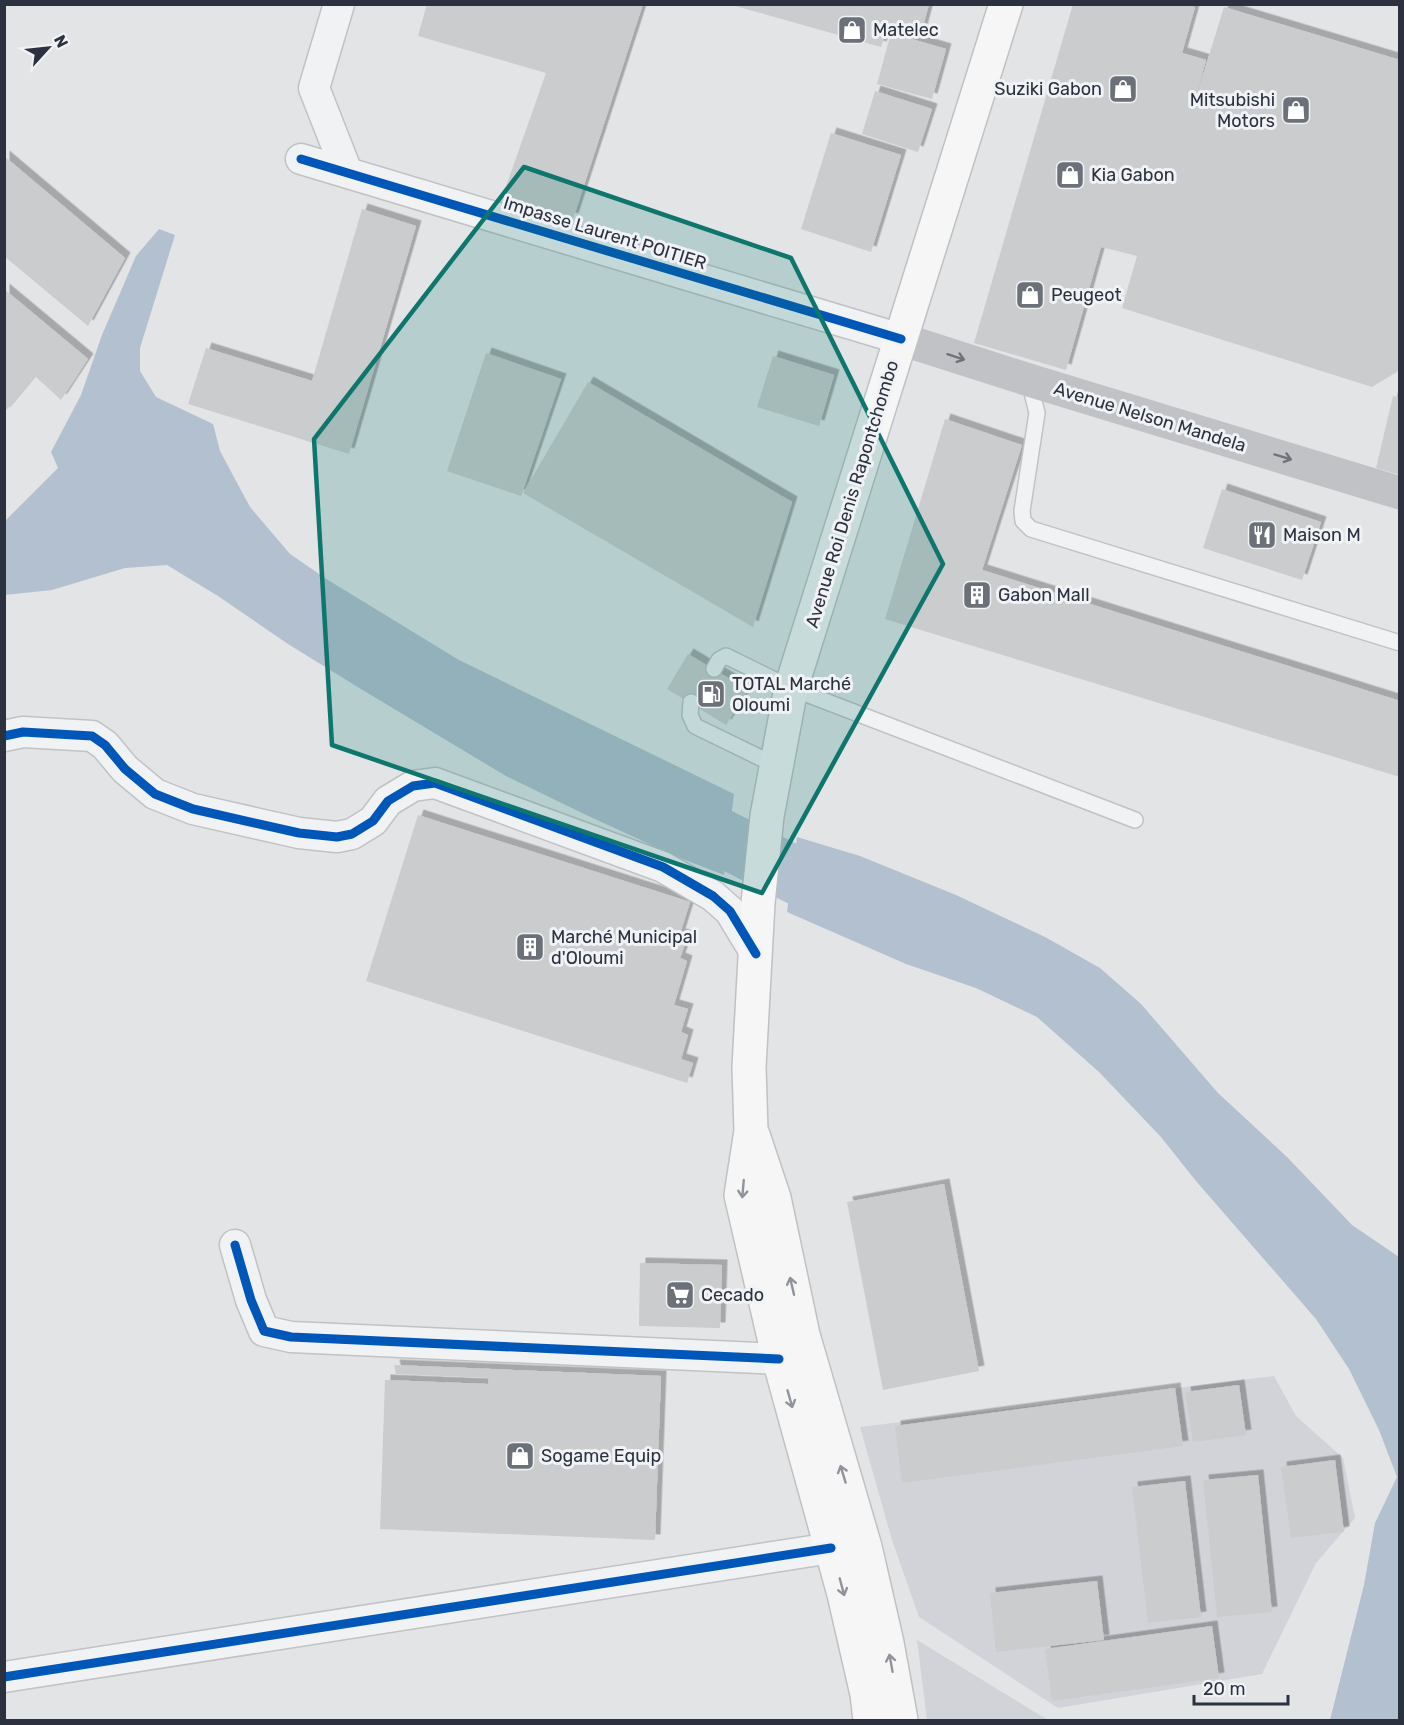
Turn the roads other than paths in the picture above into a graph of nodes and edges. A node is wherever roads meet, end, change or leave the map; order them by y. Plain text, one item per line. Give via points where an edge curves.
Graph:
1 (339, 4) edge
2 (1006, 4) edge
3 (300, 159) dead end
4 (347, 172) junction
5 (901, 339) junction
6 (1029, 380) junction
7 (1400, 493) edge
8 (1400, 643) edge
9 (714, 669) dead end
10 (791, 688) junction
11 (691, 702) dead end
12 (4, 736) edge
13 (775, 765) junction
14 (1135, 820) dead end
15 (756, 954) junction
16 (752, 1131) junction
17 (235, 1245) dead end
18 (779, 1359) junction
19 (831, 1548) junction
20 (4, 1677) edge
21 (870, 1720) edge
22 (901, 1720) edge

1 - 4 street via 314,88
2 - 5 main road, Avenue Roi Denis Rapontchombo
3 - 4 street, Impasse Laurent POITIER
4 - 5 street, Impasse Laurent POITIER
5 -> 6 main road, Avenue Nelson Mandela
5 - 10 main road, Avenue Roi Denis Rapontchombo
6 -> 7 main road, Avenue Nelson Mandela
6 - 8 lane via 1037,413 1022,511 1023,521 1031,529
9 - 10 lane via 718,660 726,656
10 - 13 main road, Avenue Roi Denis Rapontchombo
10 - 14 lane
11 - 13 lane via 690,715 695,726
12 - 15 street via 23,732 92,736 155,794 193,808 309,834 352,834 373,821 388,801 413,786 435,783 663,867 713,896 730,911
13 - 15 main road, Avenue Roi Denis Rapontchombo via 758,903
15 - 16 main road, Avenue Roi Denis Rapontchombo via 749,1067
16 -> 18 main road via 741,1195
22 -> 16 main road via 865,1547 803,1335 774,1198
17 - 18 street via 264,1331 291,1337
18 -> 19 main road
19 - 20 street
19 -> 21 main road

